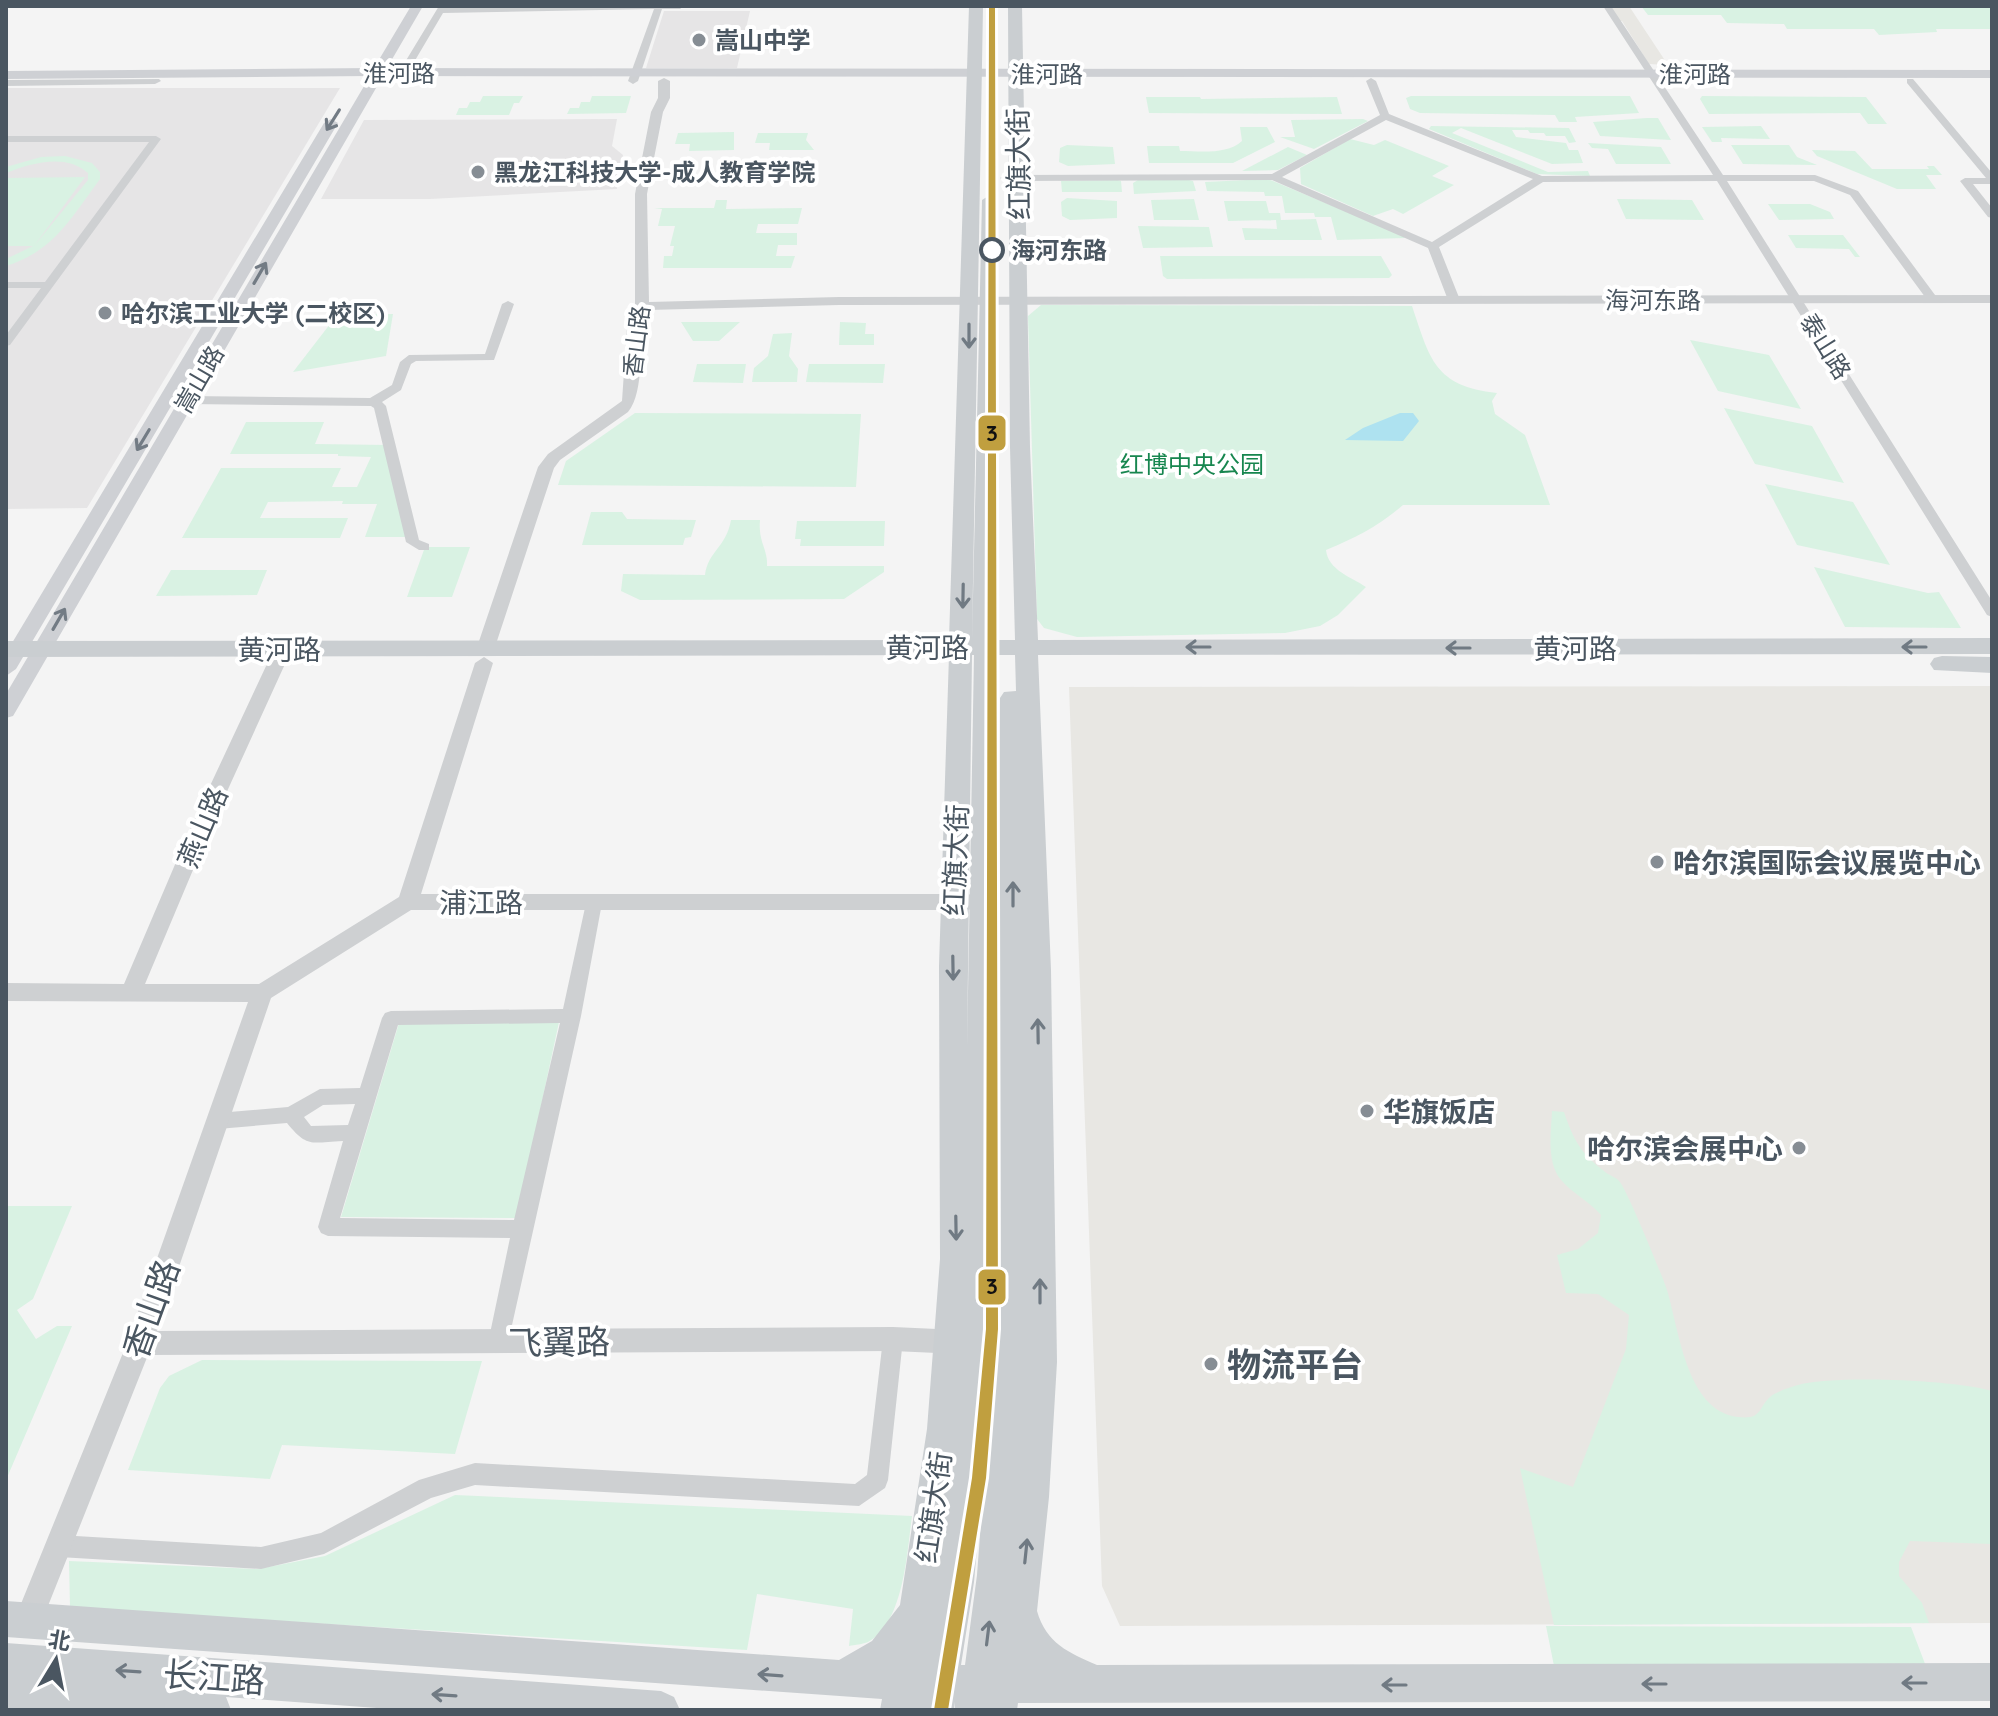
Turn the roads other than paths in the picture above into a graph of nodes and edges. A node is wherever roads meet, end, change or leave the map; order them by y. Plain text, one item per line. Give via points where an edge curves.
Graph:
1 (403, 6) edge
2 (417, 6) edge
3 (680, 6) edge
4 (976, 6) edge
5 (990, 6) edge
6 (1003, 6) edge
7 (1015, 6) edge
8 (1607, 6) edge
9 (658, 7) edge
10 (442, 8) edge
11 (404, 72) junction
12 (1992, 74) edge
13 (368, 77) junction
14 (634, 77) junction
15 (996, 77) junction
16 (6, 78) edge
17 (1653, 78) junction
18 (664, 81) junction
19 (1371, 81) junction
20 (1910, 81) junction
21 (1992, 81) edge
22 (1385, 116) junction
23 (6, 139) edge
24 (1274, 177) junction
25 (1012, 178) junction
26 (1541, 179) junction
27 (1719, 179) junction
28 (1992, 180) edge
29 (1992, 215) edge
30 (1433, 246) junction
31 (6, 285) edge
32 (49, 285) junction
33 (1932, 299) junction
34 (1992, 299) edge
35 (1454, 300) junction
36 (1797, 300) junction
37 (996, 301) junction
38 (508, 304) dead end
39 (642, 306) junction
40 (6, 343) edge
41 (186, 400) junction
42 (373, 402) junction
43 (424, 547) dead end
44 (1992, 612) edge
45 (1992, 646) edge
46 (974, 656) junction
47 (1020, 656) junction
48 (485, 657) junction
49 (17, 658) edge
50 (276, 664) junction
51 (1992, 665) edge
52 (6, 711) edge
53 (408, 902) junction
54 (968, 902) junction
55 (594, 903) junction
56 (6, 992) edge
57 (131, 992) junction
58 (262, 993) junction
59 (572, 1016) junction
60 (367, 1096) junction
61 (291, 1115) junction
62 (218, 1121) junction
63 (355, 1133) junction
64 (520, 1229) junction
65 (893, 1339) junction
66 (140, 1343) junction
67 (498, 1343) junction
68 (966, 1343) junction
69 (59, 1546) junction
70 (918, 1605) junction
71 (1019, 1611) junction
72 (17, 1620) edge
73 (6, 1662) edge
74 (833, 1679) junction
75 (1992, 1682) edge
76 (1119, 1686) junction
77 (6, 1693) edge
78 (920, 1696) edge
79 (989, 1697) edge
80 (212, 1710) edge
81 (661, 1710) edge

1 - 13 main road, 嵩山路
2 - 13 main road, 嵩山路
3 - 9 street
4 - 15 main road, 红旗大街
5 - 15 main road, 红旗大街
6 - 15 main road, 红旗大街
7 - 15 main road, 红旗大街
8 - 17 street, 泰山路
9 - 10 street
9 - 14 street
10 - 11 street
11 - 13 main road, 淮河路
11 - 14 main road, 淮河路
12 - 17 main road, 淮河路
13 - 14 main road, 淮河路
13 - 16 main road, 淮河路
41 -> 13 main road, 嵩山路
13 -> 49 main road, 嵩山路
14 - 15 main road, 淮河路
14 - 18 main road, 淮河路
15 - 17 main road, 淮河路
15 - 18 main road, 淮河路
15 - 19 main road, 淮河路
15 - 25 main road, 红旗大街
15 - 37 main road, 红旗大街
17 - 19 main road, 淮河路
17 - 20 main road, 淮河路
17 - 27 street, 泰山路
18 - 39 street, 香山路 via 641,194
19 - 22 street
20 - 21 main road, 淮河路
20 - 28 street
22 - 24 street
22 - 26 street
23 - 32 street via 156,139
24 - 25 street
24 - 30 street
25 - 37 main road, 红旗大街
26 - 27 street
26 - 30 street
27 - 33 street via 1815,178 1854,193
27 - 36 street, 泰山路
28 - 29 street via 1965,181
30 - 35 street
31 - 32 street
32 - 40 street
33 - 34 street, 海河东路
33 - 36 street, 海河东路
35 - 36 street, 海河东路
35 - 37 street, 海河东路
36 - 44 street, 泰山路
37 - 39 street, 海河东路
37 -> 46 main road, 红旗大街 via 969,431
37 - 47 main road, 红旗大街 via 1020,447
38 - 42 street via 490,358 413,357 397,387
39 - 48 street, 香山路 via 634,328 629,402 546,467
41 - 42 street
49 -> 41 main road, 嵩山路
42 - 43 street via 380,406 413,542
45 -> 47 main road, 黄河路
46 - 47 main road, 黄河路
46 - 48 main road, 黄河路
46 - 54 main road, 红旗大街
47 - 51 main road, 黄河路
71 -> 47 main road, 红旗大街 via 1040,1362 1037,986
79 -> 47 main road, 红旗大街 via 1007,1401
48 - 49 main road, 黄河路
48 - 50 main road, 黄河路
48 - 53 street, 香山路
49 - 50 main road, 黄河路
49 - 52 main road, 嵩山路
50 - 57 street, 燕山路
53 - 55 street, 浦江路
53 - 58 street, 浦江路
54 - 55 street, 浦江路
54 -> 68 main road, 红旗大街
55 - 59 street
56 - 57 street
57 - 58 street
58 - 62 street, 香山路
59 - 60 street via 391,1018
59 - 64 street
60 - 61 street via 320,1097
60 - 63 street
61 - 62 street
61 - 63 street via 307,1134
62 - 66 street, 香山路
63 - 64 street via 328,1227
64 - 67 street
65 - 67 street, 飞翼路
65 - 68 street, 飞翼路
65 - 69 street via 877,1480 859,1495 475,1474 427,1488 324,1543 261,1558
66 - 67 street, 飞翼路
66 - 69 street, 香山路
68 - 70 main road, 红旗大街
68 - 78 main road, 红旗大街 via 962,1528
69 - 72 street, 香山路
70 - 74 main road via 904,1633 878,1662
70 - 78 main road, 红旗大街
71 - 76 main road via 1025,1635 1050,1666
71 - 79 main road, 红旗大街
74 -> 72 main road
81 -> 73 main road, 长江路
74 - 78 main road
75 -> 76 main road
76 - 79 main road
77 - 80 main road, 长江路
78 - 79 main road

